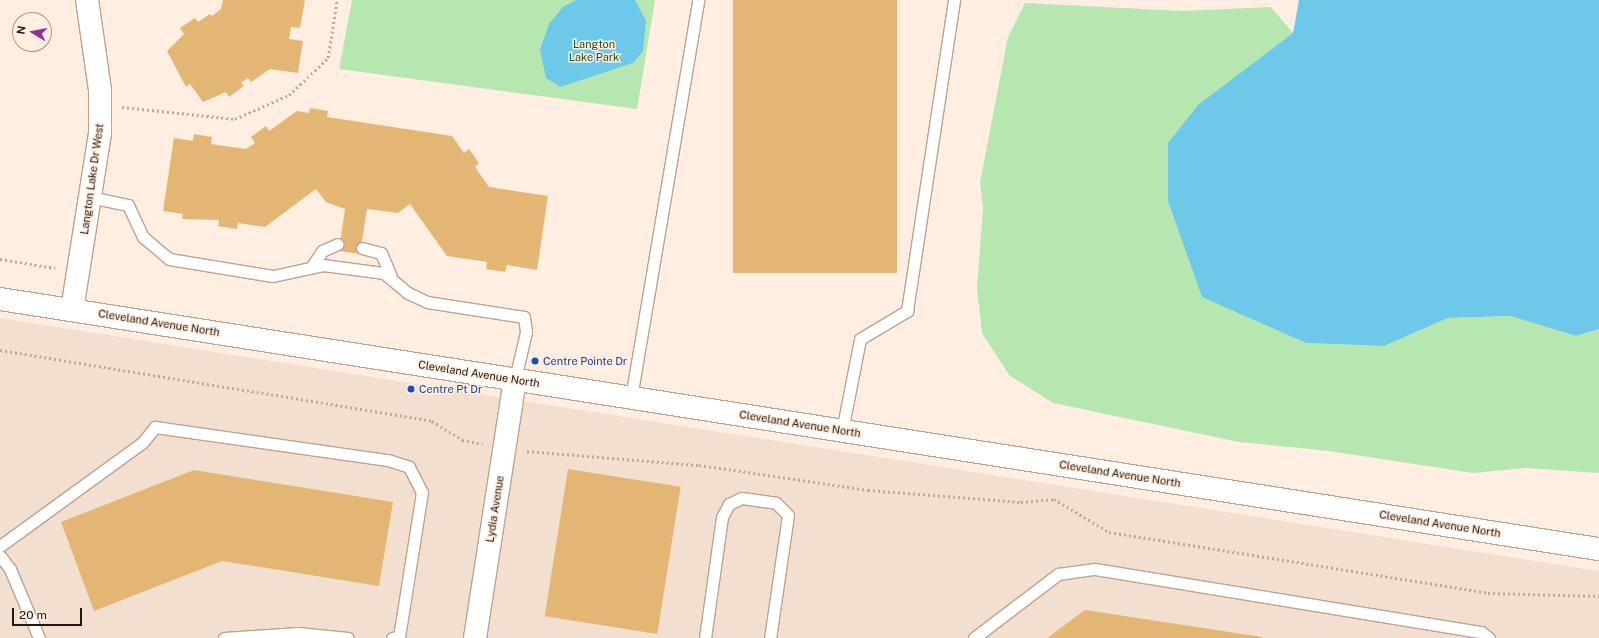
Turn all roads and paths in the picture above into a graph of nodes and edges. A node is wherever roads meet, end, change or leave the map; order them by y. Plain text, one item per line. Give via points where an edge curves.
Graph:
1 (87, 0) edge
2 (337, 0) edge
3 (698, 0) edge
4 (954, 0) edge
5 (101, 106) junction
6 (90, 196) junction
7 (338, 244) dead end
8 (362, 248) dead end
9 (0, 259) edge
10 (59, 261) dead end
11 (312, 266) junction
12 (58, 269) junction
13 (391, 276) junction
14 (0, 299) edge
15 (62, 308) junction
16 (0, 350) edge
17 (515, 380) junction
18 (631, 398) junction
19 (842, 431) junction
20 (505, 448) junction
21 (0, 546) edge
22 (1599, 550) edge
23 (0, 556) edge
24 (1599, 596) edge
25 (39, 638) edge
26 (224, 638) edge
27 (348, 638) edge
28 (392, 638) edge
29 (475, 638) edge
30 (705, 638) edge
31 (770, 638) edge
32 (974, 638) edge
33 (1489, 638) edge

1 - 5 street, Langton Lake Dr West
2 - 5 path via 328,58 289,95 235,120
3 - 18 lane
4 - 19 lane via 907,311 860,339
5 - 6 street, Langton Lake Dr West
6 - 11 lane via 128,205 143,237 169,259 273,276
6 - 15 street, Langton Lake Dr West
7 - 11 lane via 322,251
8 - 13 lane via 381,253
9 - 12 path
10 - 12 path
11 - 13 lane
12 - 15 path
13 - 17 lane via 408,293 427,302 524,318 526,332
14 - 15 street, Cleveland Avenue North
15 - 17 street, Cleveland Avenue North
16 - 20 path via 432,422 462,440
17 - 18 street, Cleveland Avenue North
17 - 20 street, Lydia Avenue
18 - 19 street, Cleveland Avenue North
19 - 22 street, Cleveland Avenue North
20 - 24 path via 699,465 868,490 1021,502 1054,499 1109,532 1488,593
20 - 29 street, Lydia Avenue
21 - 28 lane via 142,443 156,426 388,460 409,467 422,492 399,637
23 - 25 lane via 10,569
26 - 27 lane via 298,633
30 - 31 lane via 722,517 729,504 742,498 776,502 788,515
32 - 33 lane via 1058,574 1095,569 1481,632

